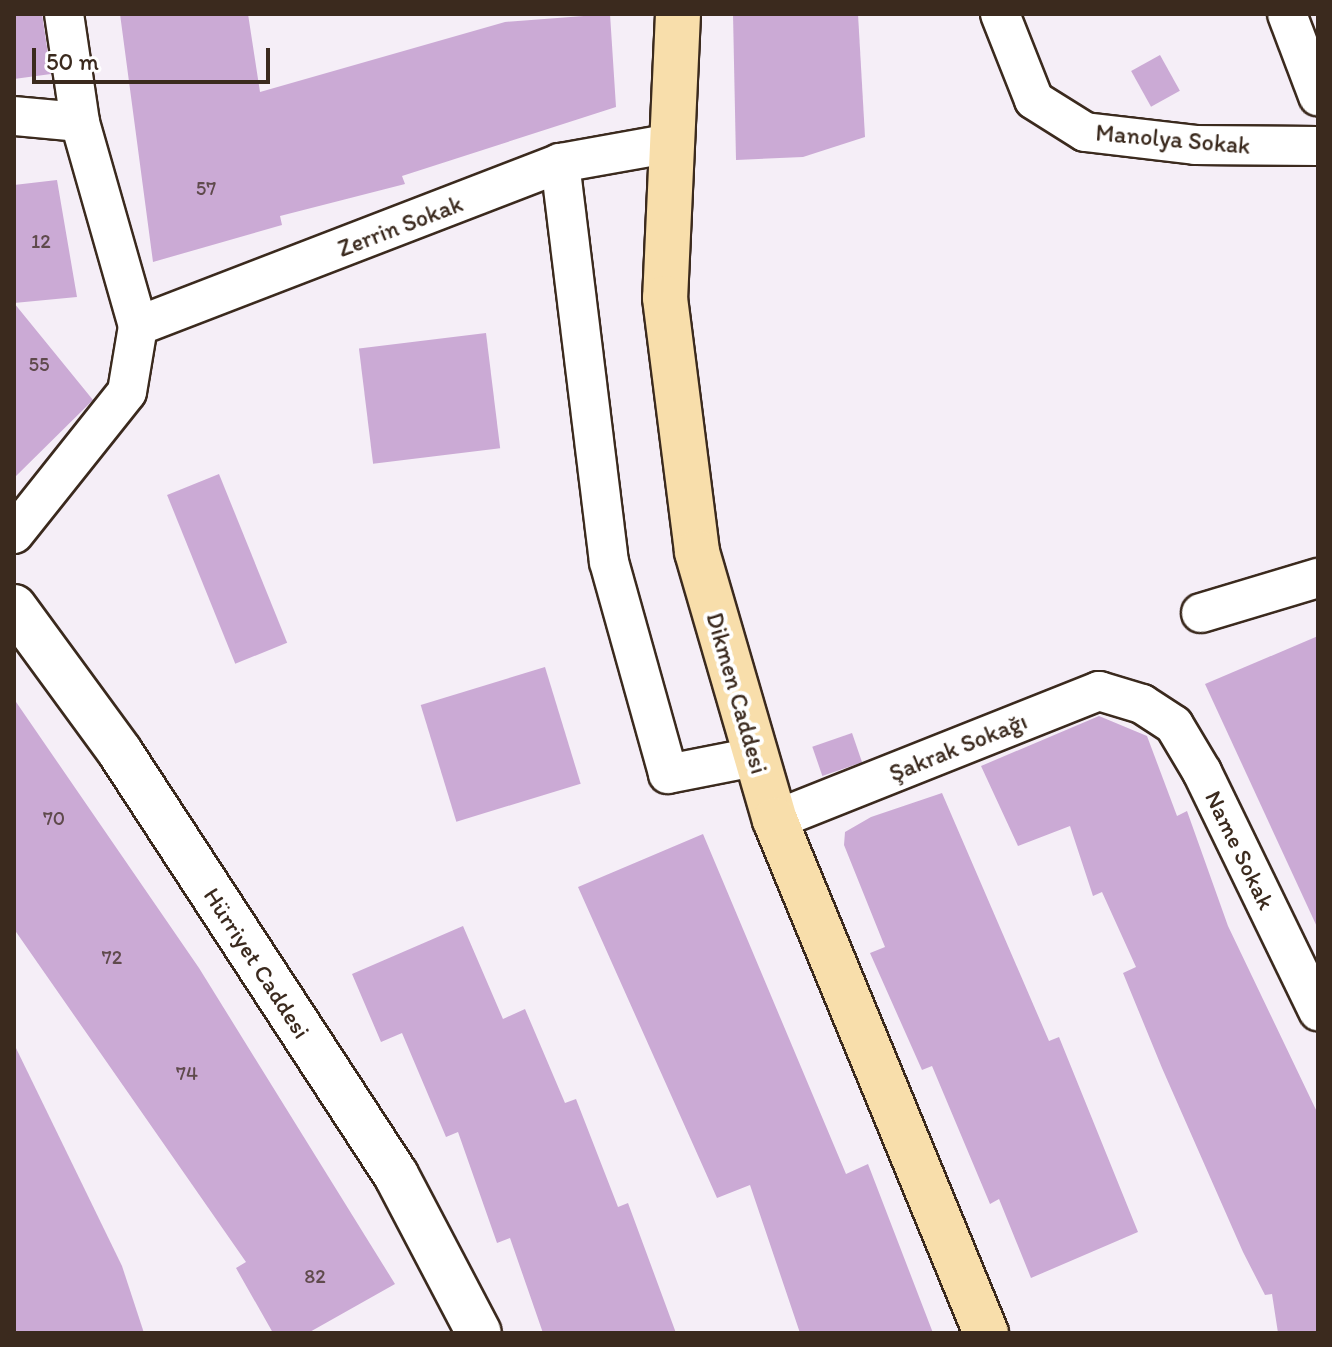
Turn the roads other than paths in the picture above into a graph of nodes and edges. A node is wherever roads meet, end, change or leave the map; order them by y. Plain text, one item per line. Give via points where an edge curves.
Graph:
1 (64, 14) edge
2 (678, 14) edge
3 (1000, 14) edge
4 (1287, 14) edge
5 (1318, 96) edge
6 (14, 116) edge
7 (80, 122) junction
8 (667, 144) junction
9 (1318, 146) edge
10 (560, 163) junction
11 (138, 326) junction
12 (14, 534) edge
13 (1318, 578) edge
14 (14, 607) edge
15 (1201, 613) dead end
16 (1142, 704) joint
17 (755, 757) junction
18 (775, 820) junction
19 (1318, 1011) edge
20 (479, 1333) edge
21 (986, 1333) edge

1 - 7 street
2 - 8 main road, Dikmen Caddesi
3 - 9 street, Manolya Sokak via 1034,100 1085,132 1195,145
4 - 5 street
6 - 7 street
7 - 11 street
8 - 10 street, Zerrin Sokak
8 - 17 main road, Dikmen Caddesi via 665,298 682,464 697,552
10 - 11 street, Zerrin Sokak
10 - 17 street via 609,562 668,774
11 - 12 street via 127,392
13 - 15 street
14 - 20 street, Hürriyet Caddesi via 120,752 396,1175
16 - 18 street, Şakrak Sokağı via 1099,691
16 - 19 street, Name Sokak via 1174,725 1202,772
17 - 18 main road, Dikmen Caddesi
18 - 21 main road, Dikmen Caddesi

